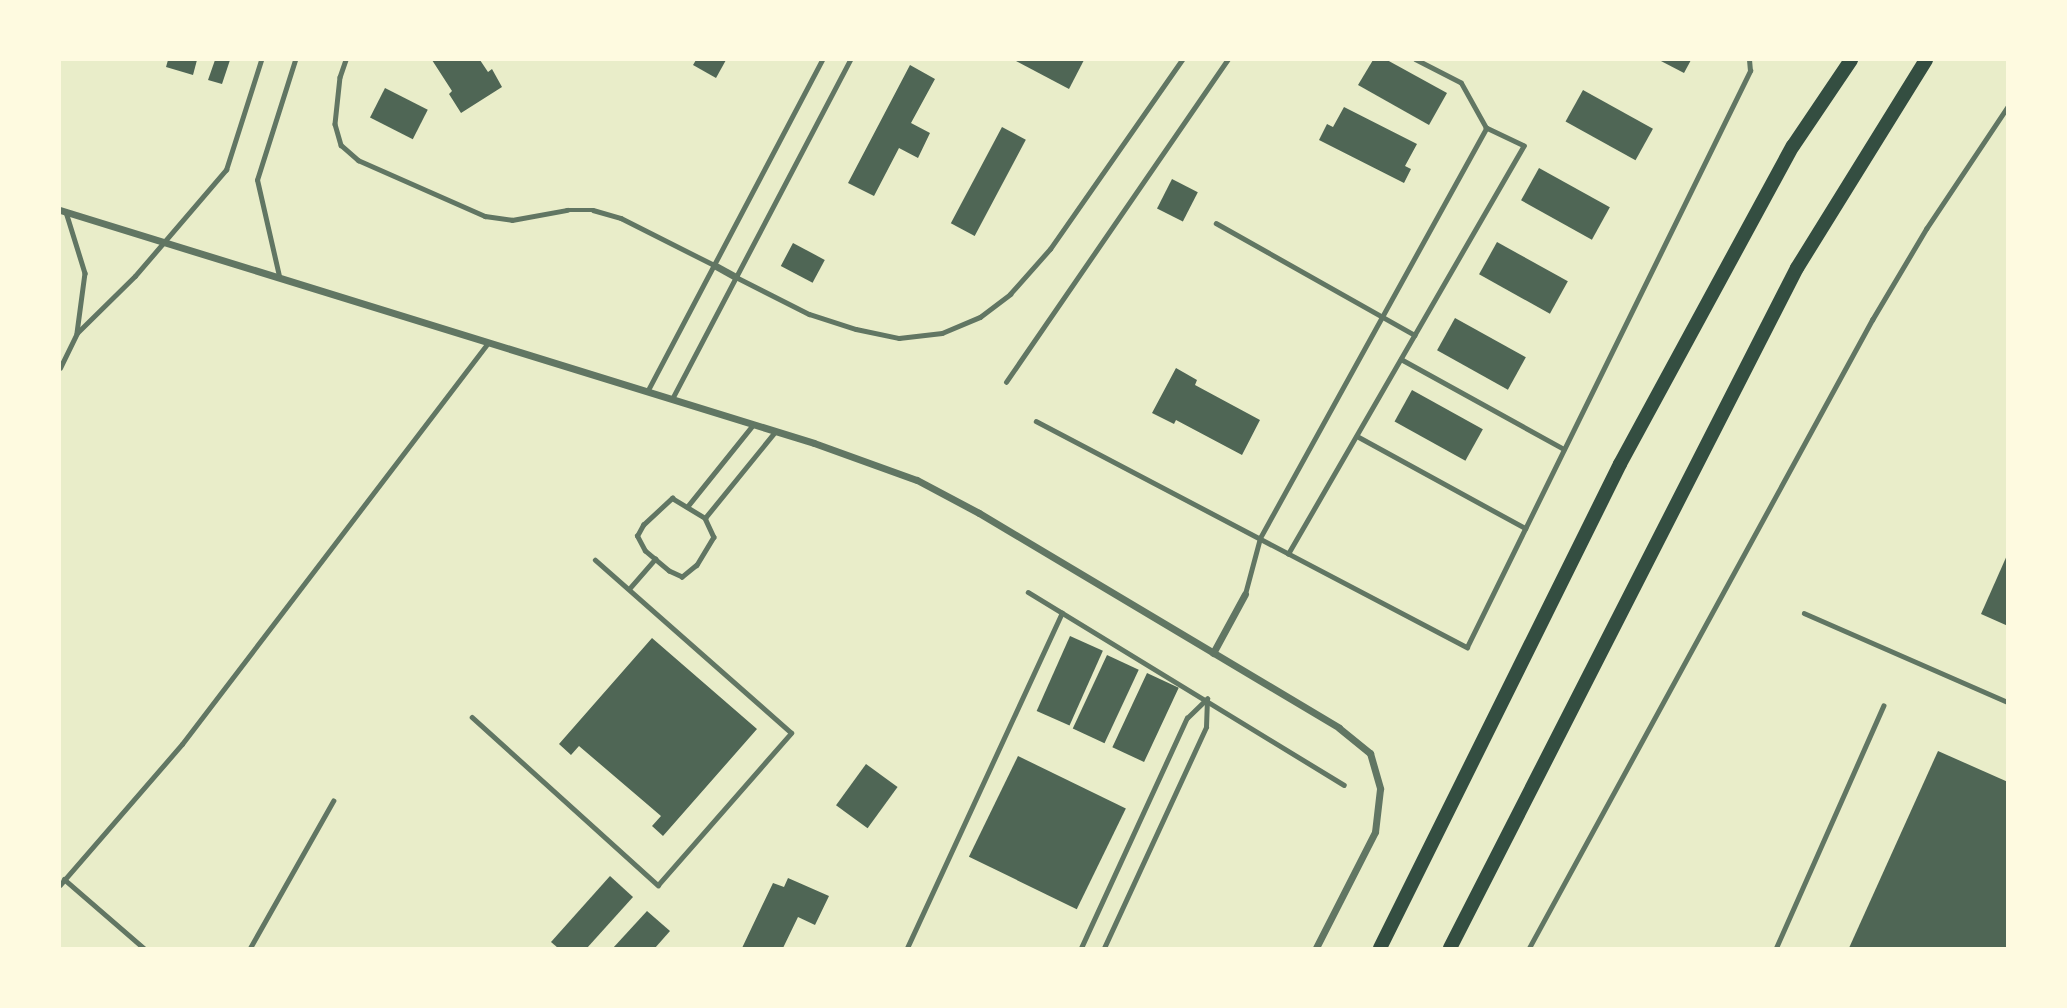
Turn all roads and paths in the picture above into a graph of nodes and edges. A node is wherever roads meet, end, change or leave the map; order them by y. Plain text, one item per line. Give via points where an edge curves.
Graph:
1 (261, 60) edge
2 (295, 60) edge
3 (346, 60) edge
4 (822, 60) edge
5 (850, 60) edge
6 (1182, 60) edge
7 (1227, 60) edge
8 (1416, 60) edge
9 (1749, 60) edge
10 (1851, 60) edge
11 (1926, 60) edge
12 (2007, 107) edge
13 (1486, 128) junction
14 (63, 211) edge
15 (1216, 223) dead end
16 (164, 240) junction
17 (714, 265) junction
18 (279, 276) junction
19 (736, 277) junction
20 (1382, 316) junction
21 (77, 333) junction
22 (1415, 335) junction
23 (489, 342) junction
24 (1401, 359) junction
25 (60, 368) edge
26 (1006, 382) dead end
27 (648, 392) junction
28 (672, 400) junction
29 (1035, 421) dead end
30 (753, 425) junction
31 (775, 432) junction
32 (1357, 436) junction
33 (1564, 449) junction
34 (687, 507) junction
35 (705, 518) junction
36 (1525, 528) junction
37 (1260, 538) junction
38 (1288, 554) junction
39 (655, 559) junction
40 (595, 560) dead end
41 (629, 589) junction
42 (1028, 592) dead end
43 (1245, 594) joint
44 (1804, 612) dead end
45 (1062, 613) junction
46 (1213, 653) junction
47 (1207, 699) junction
48 (2007, 702) edge
49 (1883, 706) dead end
50 (472, 717) dead end
51 (1344, 785) dead end
52 (333, 801) dead end
53 (64, 879) junction
54 (60, 885) edge
55 (144, 948) edge
56 (250, 948) edge
57 (907, 948) edge
58 (1081, 948) edge
59 (1104, 948) edge
60 (1316, 948) edge
61 (1380, 948) edge
62 (1450, 948) edge
63 (1530, 948) edge
64 (1776, 948) edge

1 - 16 lane via 226,170
2 - 18 lane via 257,180
3 - 17 lane via 335,124 341,145 358,160 485,215 512,220 593,210 621,218
4 - 17 lane
5 - 19 lane
6 - 19 lane via 1050,249 1010,294 979,317 942,333 899,338 809,314
7 - 26 lane
8 - 13 lane via 1461,83
9 - 33 lane via 1749,71
10 - 61 highway via 1793,146 1620,464
11 - 62 highway via 1797,268
12 - 63 lane via 1926,229 1820,412
13 - 20 lane
13 - 22 lane via 1524,146
14 - 16 street
14 - 21 lane via 85,273
15 - 20 lane
16 - 18 street
16 - 21 lane
17 - 19 street
17 - 27 lane
18 - 23 street
19 - 28 lane
20 - 22 lane
20 - 37 lane
21 - 25 lane
22 - 24 lane
23 - 27 street
23 - 53 lane via 181,744
24 - 32 lane
24 - 33 lane
27 - 28 street
28 - 30 street
29 - 37 lane
30 - 31 street
30 - 34 lane
31 - 35 lane
31 - 46 street via 917,480
32 - 36 lane
32 - 38 lane
33 - 36 lane
34 - 35 lane
34 - 39 lane via 672,498 643,525 637,536
35 - 39 lane via 714,537 697,565 682,577
36 - 38 lane via 1466,647
37 - 38 lane
37 - 43 lane
39 - 41 lane
40 - 41 lane
41 - 50 lane via 791,733 658,885
42 - 45 lane
43 - 46 street
44 - 48 lane
45 - 47 lane
45 - 57 lane
46 - 60 street via 1339,728 1370,753 1380,789 1375,832
47 - 51 lane
47 - 58 lane via 1188,718
47 - 59 lane via 1206,727
49 - 64 lane
52 - 56 lane
53 - 54 lane
53 - 55 lane

